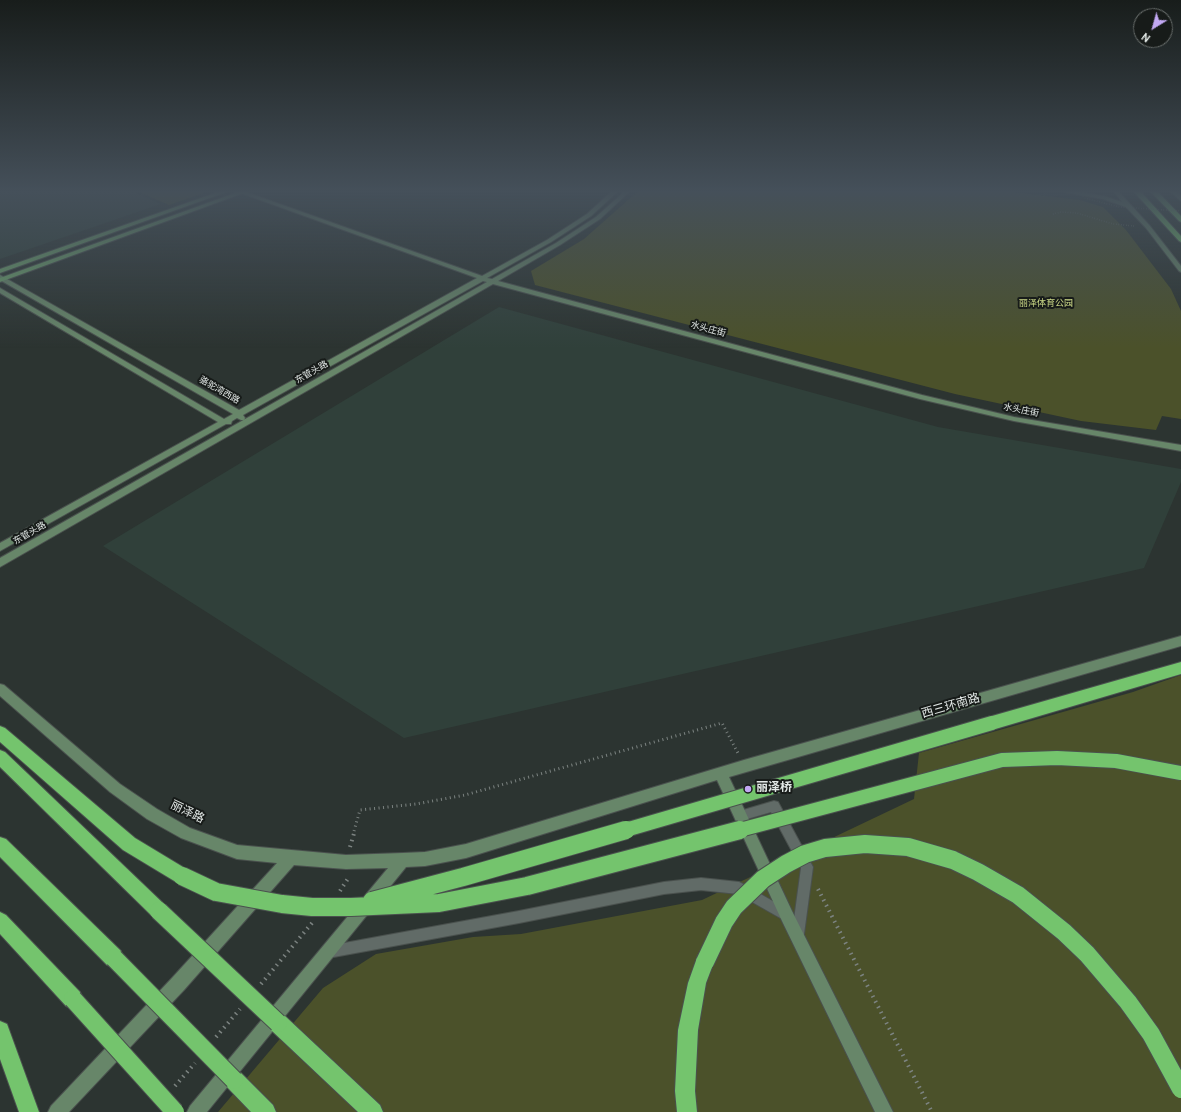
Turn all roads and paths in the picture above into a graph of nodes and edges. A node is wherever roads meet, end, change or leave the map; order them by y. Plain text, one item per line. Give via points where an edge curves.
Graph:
1 (77, 244) edge
2 (98, 244) edge
3 (386, 244) edge
4 (543, 244) edge
5 (557, 244) edge
6 (1161, 244) edge
7 (1181, 270) edge
8 (0, 271) edge
9 (1, 278) edge
10 (482, 278) junction
11 (493, 282) junction
12 (0, 290) edge
13 (239, 414) junction
14 (224, 422) junction
15 (244, 424) junction
16 (1181, 448) edge
17 (0, 547) edge
18 (0, 563) edge
19 (1181, 641) edge
20 (1181, 668) edge
21 (0, 689) edge
22 (0, 733) edge
23 (0, 757) edge
24 (1181, 773) edge
25 (721, 774) junction
26 (740, 816) junction
27 (0, 845) edge
28 (291, 858) junction
29 (403, 860) junction
30 (807, 867) junction
31 (351, 907) junction
32 (787, 916) junction
33 (0, 921) edge
34 (797, 935) junction
35 (327, 952) junction
36 (0, 1031) edge
37 (1181, 1089) edge
38 (29, 1112) edge
39 (57, 1112) edge
40 (175, 1112) edge
41 (196, 1112) edge
42 (266, 1112) edge
43 (374, 1112) edge
44 (687, 1112) edge
45 (884, 1112) edge
46 (932, 1112) edge

1 - 8 main road
2 - 9 main road
3 - 10 street, 水头庄街
4 - 10 street, 东管头路
5 - 11 street, 东管头路
6 - 7 street
9 - 13 street, 骆驼湾西路
10 - 11 street, 水头庄街
10 - 13 street, 东管头路
11 - 15 street, 东管头路
11 - 16 street, 水头庄街 via 928,399 1014,419
12 - 14 street
13 - 14 street, 东管头路
13 - 15 street, 骆驼湾西路
14 - 15 street
14 - 17 street, 东管头路
15 - 18 street, 东管头路
19 - 25 street, 西三环南路
20 - 31 highway, bridge via 464,877
21 - 28 street, 丽泽路 via 115,788 152,814 186,833 237,852
22 - 31 highway, bridge via 129,844 182,876 216,892 282,904
23 - 43 highway, bridge via 159,911
24 - 31 highway, bridge via 1116,761 1057,758 1002,760 527,886 439,903
25 - 26 street
25 - 29 street, 西三环南路 via 466,851 425,859
26 - 30 lane via 774,806
26 - 32 street
27 - 42 highway, bridge
28 - 29 street, 丽泽路 via 346,862
28 - 39 street via 178,984
29 - 35 street
30 - 34 lane
30 - 46 path
32 - 34 street
32 - 35 lane via 739,888 701,884 664,888
33 - 40 highway, bridge
34 - 45 street
35 - 41 street
36 - 38 highway
37 - 44 highway, bridge via 1151,1034 1128,1002 1087,954 1018,895 953,860 908,847 872,844 825,848 805,854 758,884 734,907 724,922 697,983 688,1030 685,1091

